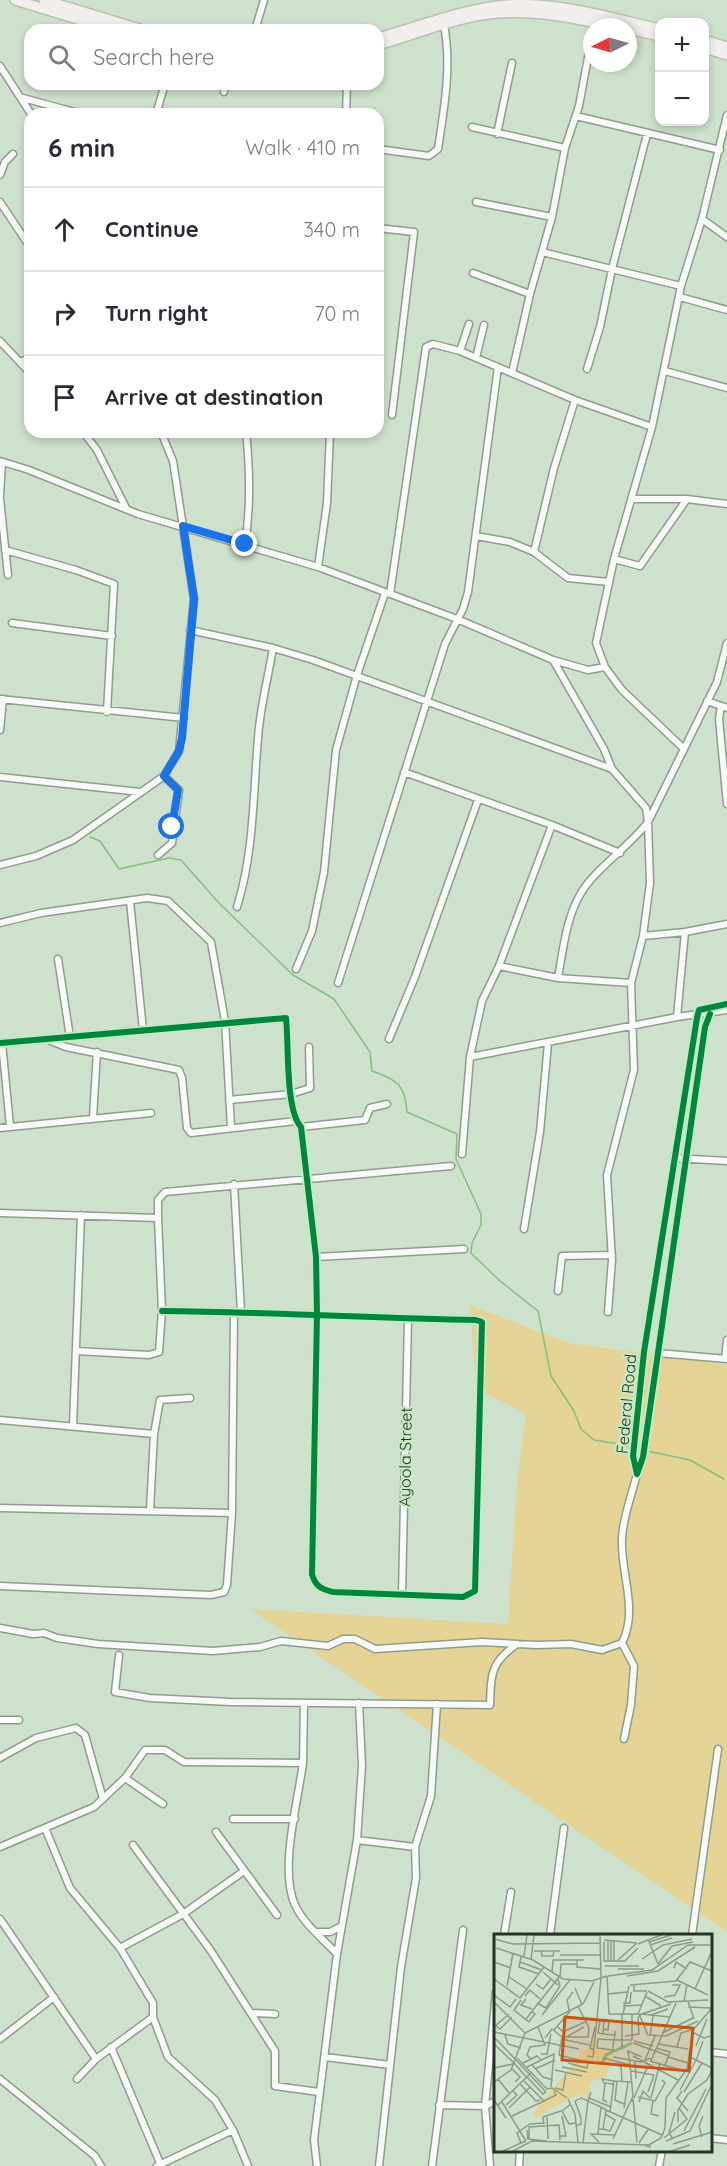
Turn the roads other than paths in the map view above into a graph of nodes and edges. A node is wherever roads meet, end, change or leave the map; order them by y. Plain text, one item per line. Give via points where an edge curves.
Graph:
1 (15, 0) edge
2 (44, 0) edge
3 (264, 0) edge
4 (489, 4) edge
5 (73, 9) edge
6 (583, 22) edge
7 (101, 24) edge
8 (123, 24) edge
9 (257, 24) edge
10 (444, 25) junction
11 (655, 28) edge
12 (420, 30) junction
13 (637, 31) edge
14 (655, 35) edge
15 (384, 37) edge
16 (709, 41) edge
17 (384, 43) edge
18 (727, 47) edge
19 (709, 49) edge
20 (727, 55) edge
21 (512, 63) dead end
22 (0, 66) edge
23 (585, 72) edge
24 (163, 90) edge
25 (347, 90) edge
26 (23, 98) junction
27 (28, 108) edge
28 (60, 108) edge
29 (158, 108) edge
30 (346, 108) edge
31 (727, 115) edge
32 (576, 116) junction
33 (472, 127) dead end
34 (497, 134) junction
35 (647, 134) junction
36 (565, 148) junction
37 (384, 150) edge
38 (720, 150) junction
39 (13, 154) dead end
40 (0, 175) edge
41 (0, 202) edge
42 (476, 202) dead end
43 (552, 217) junction
44 (702, 219) junction
45 (384, 229) edge
46 (727, 237) edge
47 (24, 238) edge
48 (542, 252) junction
49 (612, 269) junction
50 (473, 273) dead end
51 (681, 286) junction
52 (530, 294) junction
53 (680, 297) junction
54 (727, 310) edge
55 (469, 324) dead end
56 (484, 325) dead end
57 (0, 341) edge
58 (460, 351) junction
59 (476, 358) junction
60 (24, 361) edge
61 (20, 363) junction
62 (24, 367) edge
63 (498, 367) junction
64 (587, 369) dead end
65 (665, 371) junction
66 (513, 373) junction
67 (727, 388) edge
68 (575, 400) junction
69 (392, 415) dead end
70 (652, 427) junction
71 (88, 438) edge
72 (164, 438) edge
73 (247, 438) edge
74 (330, 438) edge
75 (1, 462) edge
76 (0, 498) edge
77 (631, 499) junction
78 (687, 499) junction
79 (727, 504) edge
80 (126, 508) junction
81 (183, 526) junction
82 (476, 536) junction
83 (245, 544) junction
84 (5, 550) junction
85 (534, 552) junction
86 (614, 559) junction
87 (318, 567) junction
88 (8, 575) dead end
89 (609, 582) junction
90 (388, 593) junction
91 (457, 620) junction
92 (12, 624) dead end
93 (190, 630) junction
94 (112, 636) junction
95 (727, 643) edge
96 (273, 648) junction
97 (553, 660) junction
98 (604, 667) junction
99 (357, 675) junction
100 (2, 699) edge
101 (429, 701) junction
102 (707, 701) junction
103 (724, 707) edge
104 (106, 712) junction
105 (184, 718) junction
106 (0, 730) edge
107 (683, 747) junction
108 (612, 769) junction
109 (404, 772) junction
110 (164, 776) junction
111 (0, 777) edge
112 (141, 792) junction
113 (478, 800) junction
114 (727, 804) edge
115 (648, 822) junction
116 (552, 825) junction
117 (620, 853) junction
118 (158, 855) dead end
119 (0, 865) edge
120 (130, 901) junction
121 (237, 907) dead end
122 (0, 922) edge
123 (727, 924) edge
124 (685, 932) junction
125 (643, 936) junction
126 (58, 959) dead end
127 (499, 966) junction
128 (296, 969) dead end
129 (558, 978) junction
130 (338, 983) dead end
131 (632, 983) junction
132 (727, 1004) edge
133 (727, 1010) edge
134 (698, 1013) junction
135 (711, 1014) junction
136 (677, 1017) junction
137 (225, 1021) junction
138 (633, 1025) junction
139 (143, 1030) junction
140 (70, 1037) junction
141 (388, 1039) dead end
142 (51, 1041) junction
143 (1, 1043) edge
144 (548, 1043) junction
145 (309, 1047) dead end
146 (98, 1052) junction
147 (470, 1057) junction
148 (291, 1094) junction
149 (229, 1100) junction
150 (387, 1104) dead end
151 (151, 1113) dead end
152 (93, 1117) junction
153 (296, 1121) junction
154 (10, 1126) junction
155 (231, 1127) junction
156 (301, 1127) junction
157 (0, 1128) edge
158 (462, 1154) dead end
159 (674, 1158) junction
160 (685, 1159) junction
161 (727, 1161) edge
162 (451, 1166) dead end
163 (308, 1178) junction
164 (234, 1184) junction
165 (0, 1213) edge
166 (81, 1215) junction
167 (158, 1218) junction
168 (524, 1229) dead end
169 (464, 1249) dead end
170 (612, 1255) junction
171 (316, 1257) junction
172 (558, 1291) dead end
173 (162, 1311) junction
174 (238, 1312) junction
175 (608, 1312) dead end
176 (317, 1315) junction
177 (408, 1319) junction
178 (727, 1340) edge
179 (76, 1351) junction
180 (658, 1353) junction
181 (726, 1359) edge
182 (190, 1398) dead end
183 (0, 1420) edge
184 (73, 1426) junction
185 (154, 1434) junction
186 (637, 1474) junction
187 (0, 1508) edge
188 (150, 1510) junction
189 (232, 1513) junction
190 (0, 1586) edge
191 (402, 1594) junction
192 (0, 1628) edge
193 (621, 1642) junction
194 (517, 1644) junction
195 (119, 1655) dead end
196 (359, 1703) junction
197 (304, 1704) junction
198 (437, 1704) junction
199 (0, 1720) edge
200 (19, 1720) dead end
201 (624, 1738) dead end
202 (718, 1749) dead end
203 (0, 1758) edge
204 (303, 1763) junction
205 (125, 1778) junction
206 (103, 1799) junction
207 (163, 1804) dead end
208 (295, 1819) junction
209 (233, 1820) dead end
210 (45, 1828) junction
211 (564, 1828) dead end
212 (216, 1832) dead end
213 (357, 1840) junction
214 (133, 1845) dead end
215 (0, 1847) edge
216 (415, 1847) junction
217 (244, 1871) junction
218 (511, 1892) dead end
219 (183, 1914) junction
220 (277, 1915) dead end
221 (0, 1919) edge
222 (340, 1926) junction
223 (463, 1930) dead end
224 (316, 1932) junction
225 (504, 1934) edge
226 (550, 1934) edge
227 (692, 1934) edge
228 (120, 1947) junction
229 (337, 1954) junction
230 (54, 1997) junction
231 (252, 2013) junction
232 (494, 2013) edge
233 (275, 2014) dead end
234 (153, 2017) junction
235 (0, 2039) edge
236 (111, 2047) junction
237 (712, 2052) edge
238 (727, 2054) edge
239 (325, 2057) junction
240 (96, 2059) junction
241 (390, 2065) junction
242 (0, 2079) edge
243 (77, 2079) dead end
244 (319, 2092) junction
245 (494, 2102) edge
246 (439, 2105) junction
247 (485, 2106) junction
248 (233, 2130) junction
249 (712, 2138) edge
250 (727, 2140) edge
251 (520, 2151) edge
252 (662, 2151) edge
253 (158, 2164) edge
254 (101, 2166) edge
255 (248, 2166) edge
256 (317, 2166) edge
257 (379, 2166) edge
258 (432, 2166) edge
259 (490, 2166) edge
260 (519, 2166) edge
261 (659, 2166) edge

1 - 5 main road
2 - 5 main road
3 - 9 street
4 - 11 main road via 584,12
4 - 12 main road
5 - 7 main road
5 - 8 main road
6 - 10 main road via 557,15 520,13 488,15
10 - 12 main road
10 - 37 street via 448,46 438,149 429,156
12 - 15 main road
12 - 17 main road
13 - 14 main road
16 - 18 main road
19 - 20 main road
21 - 34 street
22 - 26 street
23 - 32 street
24 - 29 street
25 - 30 street
26 - 27 street
26 - 28 street
31 - 38 street
32 - 35 street
32 - 36 street
33 - 34 street
34 - 36 street
35 - 38 street
35 - 49 street
36 - 43 street
38 - 44 street
39 - 40 street
41 - 47 street
42 - 43 street
43 - 48 street
44 - 46 street
44 - 51 street
45 - 69 street via 414,232
48 - 49 street
48 - 52 street
49 - 51 street
49 - 64 street
50 - 52 street
51 - 53 street
52 - 66 street
53 - 54 street
53 - 65 street
55 - 58 street
56 - 59 street
57 - 61 street
58 - 59 street
58 - 90 street via 433,344 426,348 423,358
59 - 63 street
60 - 61 street
61 - 62 street
63 - 66 street
63 - 82 street
65 - 67 street
65 - 70 street
66 - 68 street
68 - 70 street
68 - 85 street
70 - 77 street
71 - 80 street
72 - 81 street via 173,461
73 - 83 street via 250,513
74 - 87 street via 327,503
75 - 76 street
75 - 80 street
76 - 84 street
77 - 78 street
77 - 86 street
78 - 79 street
78 - 86 street via 640,566
80 - 81 street
81 - 83 street
81 - 93 street via 194,599
82 - 85 street via 510,542
82 - 91 street via 468,592
83 - 87 street
84 - 88 street
84 - 94 street via 112,582 116,588
85 - 89 street via 568,579
86 - 89 street
87 - 90 street
89 - 98 street via 596,643
90 - 91 street
90 - 99 street
91 - 97 street
91 - 101 street via 445,644
92 - 94 street
93 - 96 street
93 - 105 street
94 - 104 street
95 - 102 street via 717,682
96 - 99 street
96 - 121 street via 258,737 246,875
97 - 98 street via 588,670
97 - 108 street
98 - 107 street via 622,690
99 - 101 street
99 - 128 street via 336,750 324,872 312,932
100 - 104 street
100 - 106 street
101 - 108 street
101 - 109 street
102 - 103 street
102 - 107 street
103 - 114 street via 719,719
104 - 105 street
105 - 110 street via 179,751
107 - 115 street
108 - 115 street via 646,808
109 - 113 street
109 - 130 street
110 - 112 street
110 - 118 street via 178,790 172,843
111 - 112 street
112 - 119 street via 73,840 27,859
113 - 116 street
113 - 141 street via 415,977
115 - 117 street
115 - 125 street via 650,883
116 - 117 street
116 - 127 street
117 - 129 street via 582,891 569,924
120 - 122 street via 41,912
120 - 137 street via 168,901 211,942
120 - 139 street
123 - 124 street
124 - 125 street
124 - 136 street
125 - 131 street
126 - 140 street
127 - 129 street
127 - 147 street via 482,1001
129 - 131 street
131 - 138 street
132 - 134 street
133 - 135 street
134 - 135 street
134 - 136 street
134 - 159 street, Federal Road
135 - 160 street, Federal Road via 705,1027
136 - 138 street
137 - 139 street
137 - 148 street via 286,1018
137 - 149 street
138 - 144 street
138 - 170 street via 634,1070 607,1175
139 - 140 street
140 - 142 street
142 - 143 street
142 - 146 street
143 - 154 street
144 - 147 street
144 - 168 street via 540,1132
145 - 148 street via 310,1088
146 - 152 street
146 - 155 street via 179,1070 188,1131
147 - 158 street
148 - 149 street
148 - 153 street
149 - 155 street
150 - 156 street via 370,1108 364,1120
151 - 152 street
152 - 154 street
153 - 155 street
153 - 156 street
154 - 157 street
156 - 163 street
159 - 160 street
159 - 186 street, Federal Road via 644,1352 633,1456
160 - 161 street
160 - 180 street, Federal Road
162 - 163 street
163 - 164 street
163 - 171 street
164 - 167 street via 165,1192 158,1200
164 - 174 street
165 - 166 street
166 - 167 street
166 - 179 street
167 - 173 street
169 - 171 street
170 - 172 street via 562,1256
170 - 175 street
171 - 176 street
173 - 174 street
173 - 179 street via 160,1348 156,1354
174 - 176 street
174 - 189 street
176 - 177 street
176 - 191 street via 312,1574 322,1590
177 - 191 street, Ayoola Street
177 - 191 street via 479,1321 483,1327 475,1591 463,1597
178 - 181 street
179 - 184 street
180 - 181 street
180 - 186 street, Federal Road via 643,1457
182 - 185 street via 160,1400
183 - 184 street
184 - 185 street
185 - 188 street
186 - 193 street via 622,1536 629,1614 627,1632
187 - 188 street
188 - 189 street
189 - 190 street via 227,1585 219,1595
192 - 194 street via 98,1644 213,1651 281,1641 328,1646 343,1639 355,1639 375,1649 482,1641
193 - 194 street via 602,1650 571,1644
193 - 201 street via 634,1666
194 - 198 street via 496,1663 490,1705
195 - 197 street via 115,1692 150,1698
196 - 197 street
196 - 198 street
196 - 213 street via 362,1766
197 - 204 street
198 - 216 street via 431,1796
199 - 200 street
202 - 227 street
203 - 206 street via 36,1738 76,1728 85,1735
204 - 205 street via 184,1762 165,1750 146,1749
204 - 208 street
205 - 206 street
205 - 207 street
206 - 210 street
208 - 209 street
208 - 224 street via 290,1883 295,1905
210 - 215 street
210 - 228 street via 70,1888
211 - 226 street
212 - 217 street
213 - 216 street
213 - 222 street
214 - 219 street
216 - 241 street via 416,1878
217 - 219 street
217 - 220 street
218 - 225 street
219 - 228 street
219 - 231 street
221 - 230 street
222 - 224 street via 330,1932
222 - 229 street
223 - 246 street
224 - 229 street
228 - 234 street via 153,2003
229 - 239 street
230 - 235 street
230 - 240 street
231 - 233 street
231 - 244 street via 275,2051 275,2086
232 - 247 street
234 - 236 street
234 - 248 street via 168,2057 215,2100
236 - 240 street
236 - 253 street
237 - 238 street
239 - 241 street
239 - 244 street
240 - 243 street
241 - 257 street
242 - 254 street via 95,2156
244 - 256 street via 314,2140
245 - 247 street
246 - 247 street
246 - 258 street
247 - 259 street
248 - 253 street
248 - 255 street
249 - 250 street
251 - 260 street
252 - 261 street

